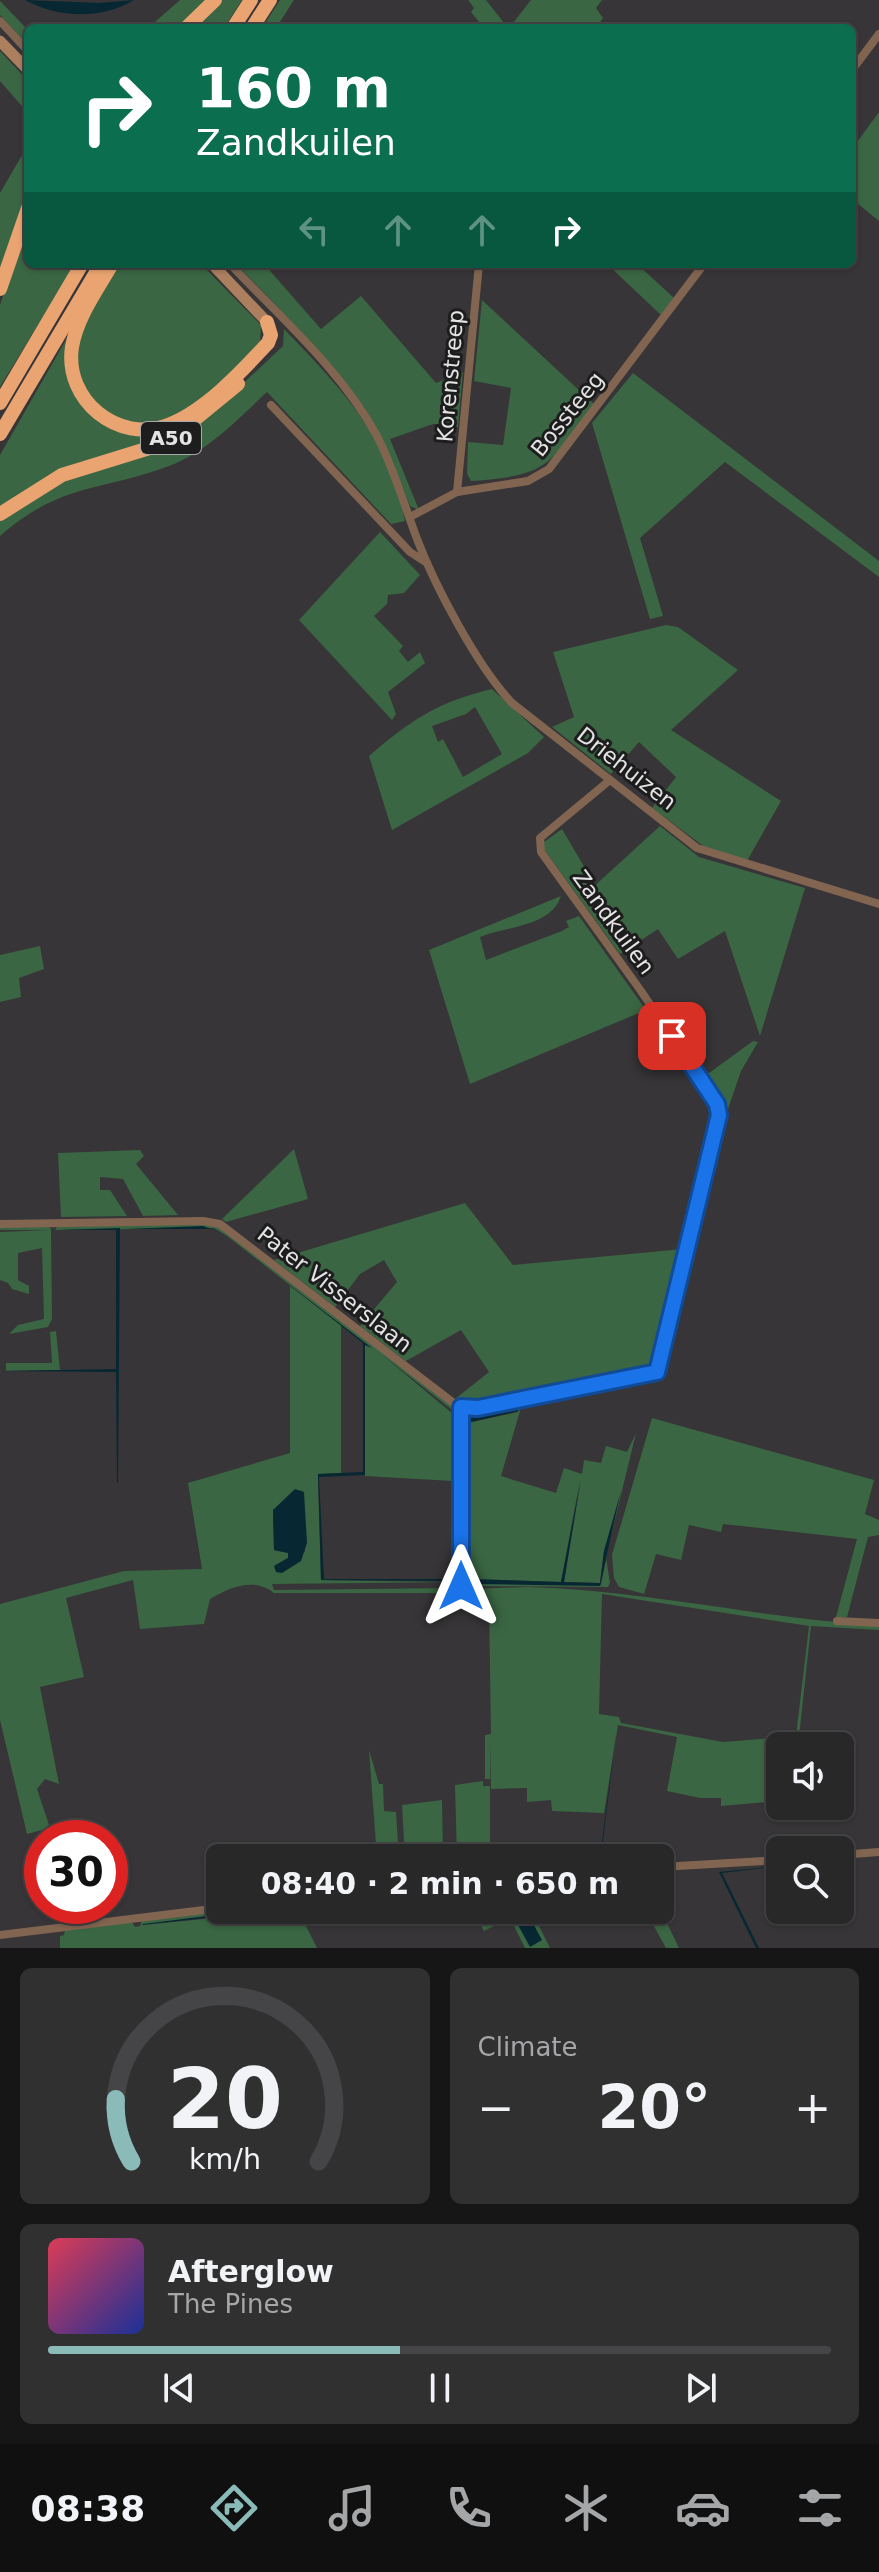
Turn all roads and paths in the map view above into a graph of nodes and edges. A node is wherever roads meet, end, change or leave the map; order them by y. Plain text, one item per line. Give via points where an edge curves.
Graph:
1 (215, 0) edge
2 (251, 0) edge
3 (270, 0) edge
4 (0, 21) edge
5 (190, 24) edge
6 (236, 24) edge
7 (255, 24) edge
8 (879, 34) edge
9 (0, 41) edge
10 (24, 47) edge
11 (856, 65) edge
12 (24, 66) edge
13 (24, 220) edge
14 (80, 268) edge
15 (99, 268) edge
16 (110, 268) edge
17 (216, 268) edge
18 (234, 268) edge
19 (479, 268) edge
20 (701, 268) edge
21 (0, 289) edge
22 (267, 322) junction
23 (0, 403) edge
24 (271, 405) dead end
25 (0, 434) edge
26 (457, 492) junction
27 (0, 514) edge
28 (410, 517) junction
29 (427, 563) junction
30 (610, 780) junction
31 (879, 904) edge
32 (0, 1224) edge
33 (461, 1407) junction
34 (461, 1586) dead end
35 (837, 1621) dead end
36 (879, 1623) edge
37 (879, 1852) edge
38 (854, 1854) edge
39 (766, 1861) edge
40 (674, 1866) edge
41 (206, 1910) edge
42 (0, 1935) edge

1 - 5 highway
2 - 6 highway
3 - 7 highway
4 - 10 street
8 - 11 street
9 - 12 main road
13 - 21 highway
14 - 23 highway
15 - 25 highway
16 - 22 highway, A50 via 77,327 72,363 86,401 118,425 150,429 186,417 265,346 271,335
17 - 22 main road
18 - 28 street, Driehuizen via 349,394 377,436
19 - 26 street, Korenstreep
20 - 26 street, Bossteeg via 549,469 528,481
22 - 27 highway, A50 via 278,337 271,353 186,429 156,446 50,481
24 - 29 street, Driehuizen via 410,552
26 - 28 street, Bossteeg
28 - 29 street, Driehuizen
29 - 30 street, Driehuizen via 494,684
30 - 31 street, Driehuizen via 711,854
30 - 33 street, Zandkuilen via 540,838 541,852 717,1104 718,1125 657,1372
32 - 33 street, Pater Visserslaan via 220,1224
33 - 34 street
35 - 36 street
37 - 38 street
39 - 40 street
41 - 42 street

